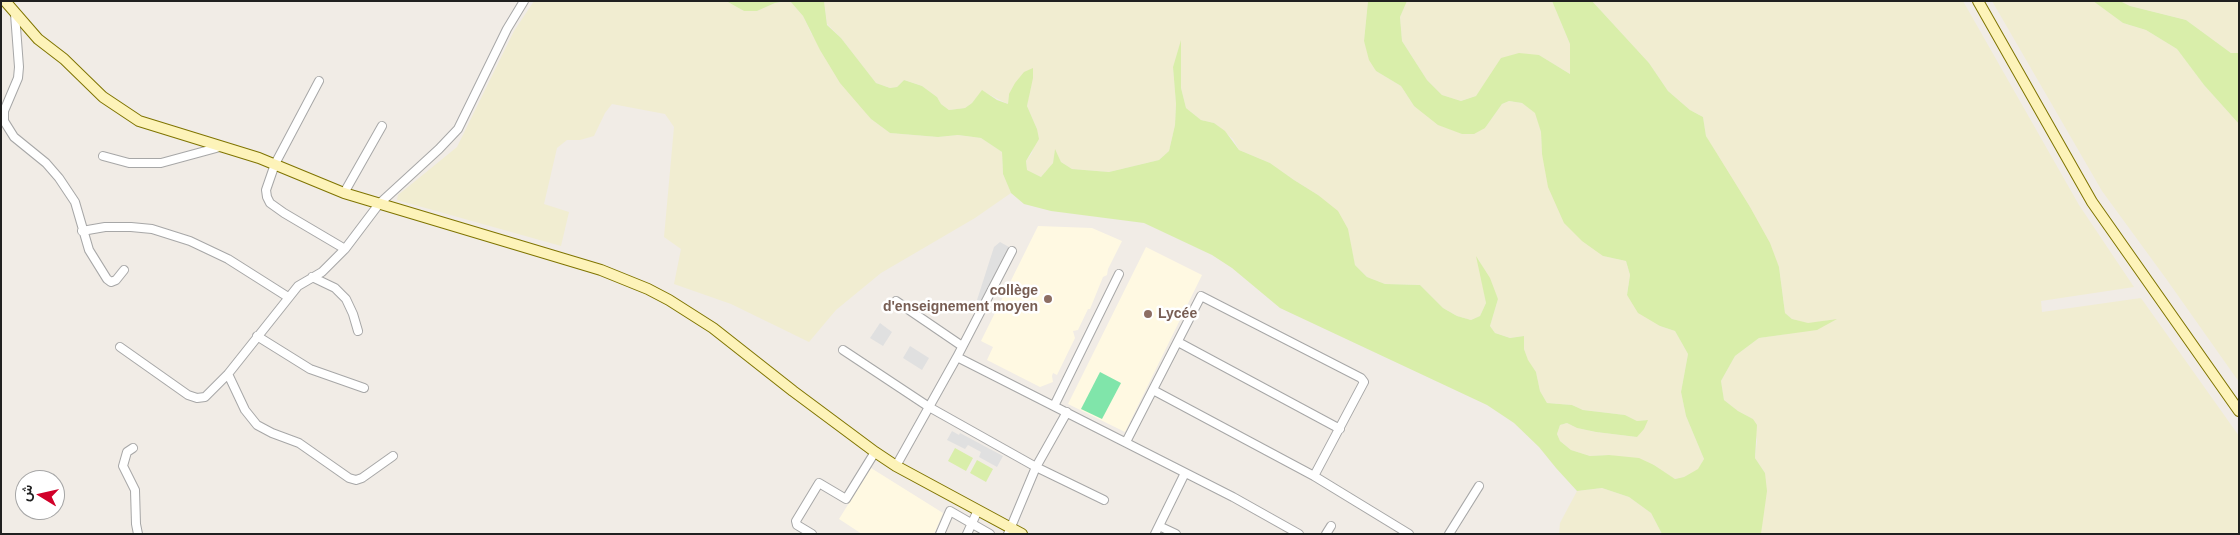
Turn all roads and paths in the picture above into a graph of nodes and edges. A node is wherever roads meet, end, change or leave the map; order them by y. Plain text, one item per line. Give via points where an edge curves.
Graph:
1 (6, 1) edge
2 (524, 1) edge
3 (1978, 1) edge
4 (15, 14) junction
5 (319, 81) dead end
6 (382, 126) dead end
7 (220, 147) junction
8 (103, 156) dead end
9 (275, 164) junction
10 (344, 193) junction
11 (379, 204) junction
12 (82, 231) junction
13 (345, 248) junction
14 (1012, 251) dead end
15 (124, 270) dead end
16 (1119, 274) dead end
17 (312, 277) junction
18 (288, 297) junction
19 (896, 301) dead end
20 (358, 331) dead end
21 (257, 336) junction
22 (1178, 342) junction
23 (962, 346) junction
24 (120, 347) dead end
25 (843, 350) dead end
26 (957, 357) junction
27 (228, 374) junction
28 (364, 388) dead end
29 (1153, 390) junction
30 (1054, 406) junction
31 (929, 407) junction
32 (2239, 411) edge
33 (1066, 412) junction
34 (1340, 429) junction
35 (1126, 442) junction
36 (133, 448) dead end
37 (875, 452) junction
38 (393, 456) dead end
39 (896, 466) junction
40 (1036, 467) junction
41 (1186, 473) junction
42 (1314, 476) junction
43 (1478, 486) dead end
44 (1104, 500) dead end
45 (978, 510) junction
46 (972, 523) junction
47 (1160, 526) junction
48 (1332, 526) dead end
49 (1009, 531) edge
50 (138, 534) edge
51 (812, 534) edge
52 (940, 534) edge
53 (967, 534) edge
54 (990, 534) edge
55 (1022, 534) edge
56 (1156, 534) edge
57 (1176, 534) edge
58 (1299, 534) edge
59 (1326, 534) edge
60 (1409, 534) edge
61 (1449, 534) edge

1 - 4 main road
2 - 11 street via 458,129
3 - 32 main road via 2092,202
4 - 7 main road via 38,39 127,115
4 - 12 street via 18,78 4,111 4,120 14,137 59,178 75,202
5 - 9 street
6 - 10 street
7 - 8 street via 160,163 129,163
7 - 9 main road
9 - 10 main road
9 - 13 street via 266,190 270,203
10 - 11 main road
11 - 13 street
11 - 37 main road via 601,270 655,292 713,328
12 - 15 street via 107,280 116,280
12 - 18 street via 131,227 152,229 190,241 228,259
13 - 17 street via 322,272
14 - 23 street
16 - 30 street
17 - 18 street
17 - 20 street via 336,288 346,299
18 - 21 street
19 - 23 street
21 - 27 street
21 - 28 street via 310,369
22 - 29 street
22 - 34 street
22 - 34 street via 1201,296 1361,378 1363,386
23 - 26 street
24 - 27 street via 197,398 205,397
25 - 31 street
26 - 30 street
26 - 31 street
27 - 38 street via 245,410 257,425 299,443 349,478 362,478
29 - 35 street
29 - 42 street
30 - 33 street
31 - 39 street
31 - 40 street
33 - 35 street
33 - 40 street
34 - 42 street
35 - 41 street
36 - 50 street via 127,452 123,466 135,490
37 - 39 main road
37 - 51 street via 846,499 819,483 796,521
39 - 45 main road
40 - 44 street
40 - 49 street
41 - 47 street
41 - 58 street
42 - 60 street
43 - 61 street
45 - 46 street
45 - 49 main road
46 - 52 street via 950,511
46 - 53 street
46 - 54 street
47 - 56 street
47 - 57 street
48 - 59 street
49 - 55 main road

